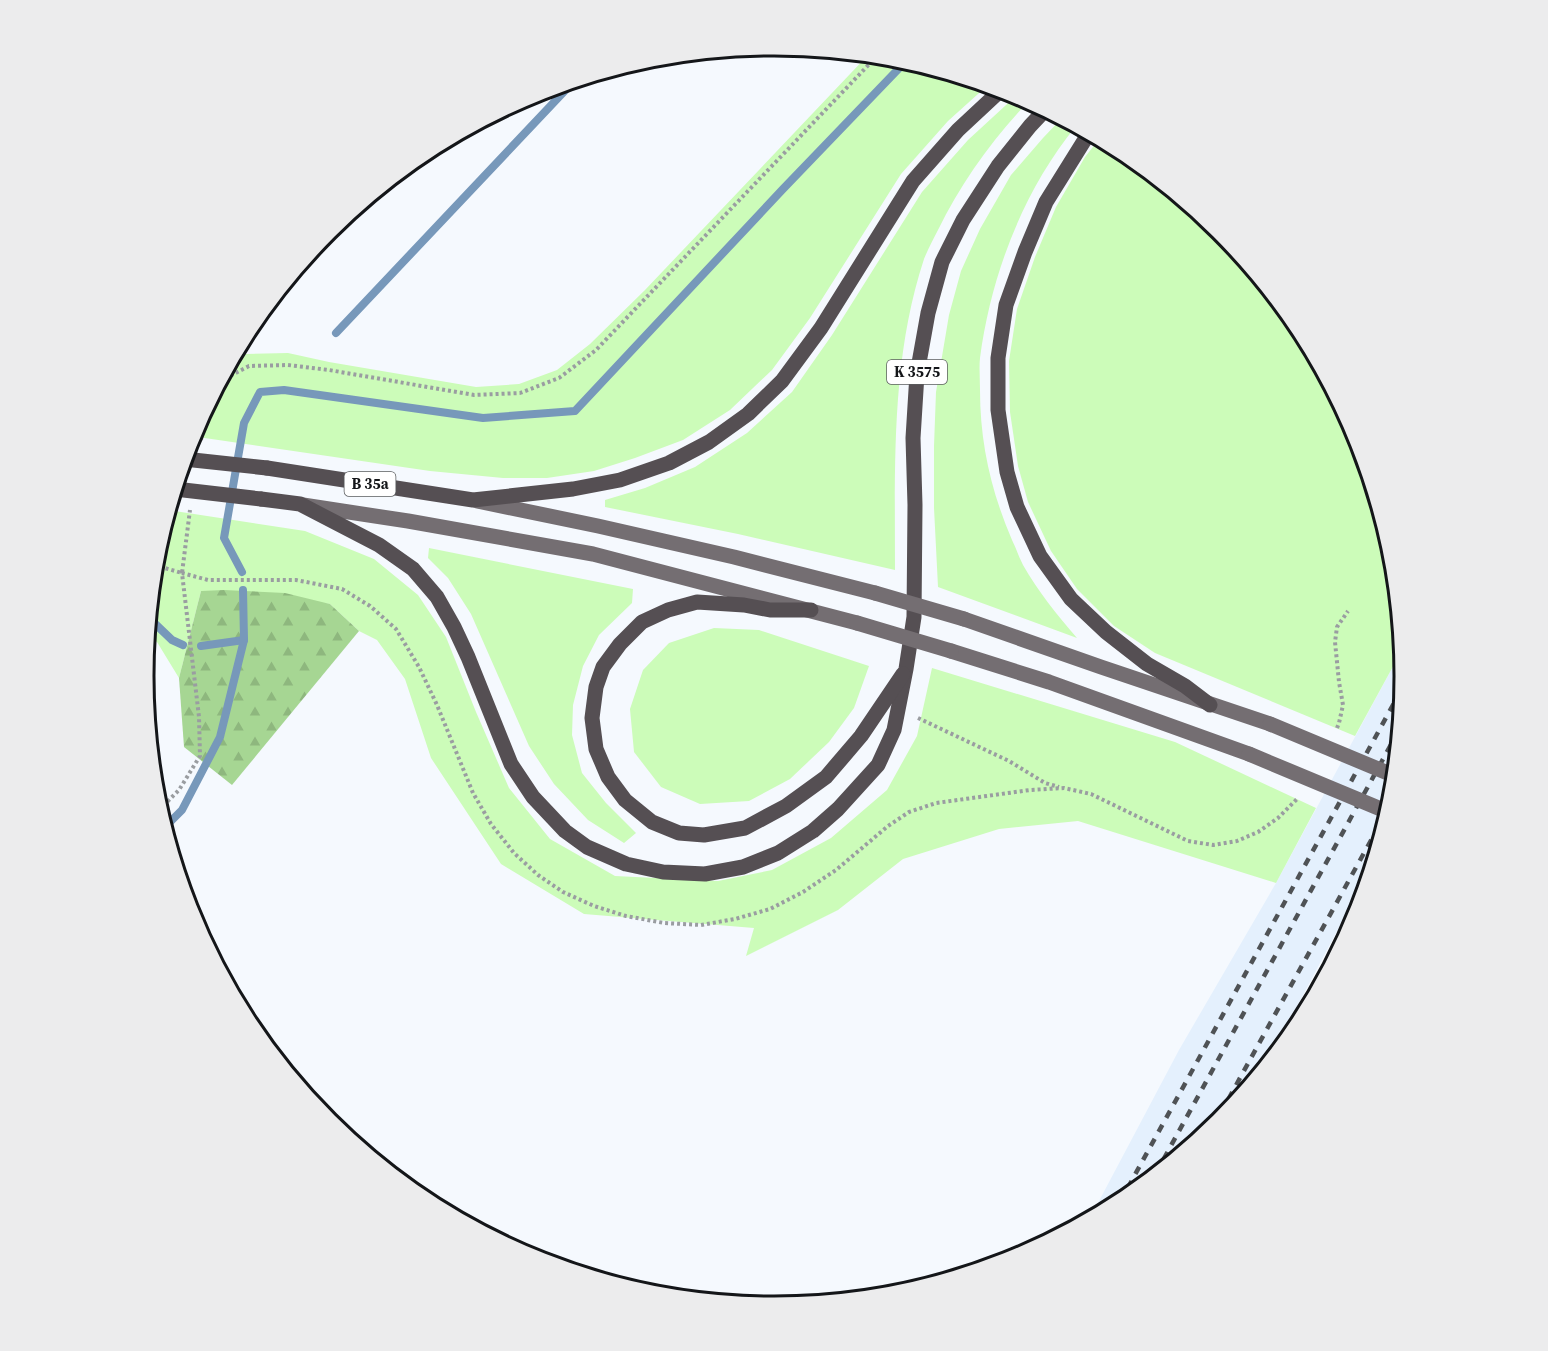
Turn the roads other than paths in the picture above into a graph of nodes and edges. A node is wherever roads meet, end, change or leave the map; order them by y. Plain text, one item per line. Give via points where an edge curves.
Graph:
1 (994, 96) edge
2 (1040, 115) edge
3 (1084, 139) edge
4 (193, 460) edge
5 (183, 490) edge
6 (473, 500) junction
7 (300, 504) junction
8 (811, 610) junction
9 (906, 669) junction
10 (1210, 705) junction
11 (1386, 772) edge
12 (1379, 808) edge

1 - 6 main road via 958,130 913,182 821,328 782,381 748,414 709,442 669,463 620,480
2 - 9 main road, K 3575 via 998,166 963,220 942,262 928,313 917,374 913,438 914,617
3 - 10 main road via 1046,202 1006,305 998,358 998,410 1007,472 1017,507 1040,556 1071,599 1148,664
4 - 6 main road, B 35a, bridge
5 - 7 main road, B 35a, bridge
6 - 10 main road, B 35a, bridge via 734,557 875,593 964,619
7 - 8 main road, B 35a via 593,554
7 - 9 main road via 379,545 413,569 437,597 454,627 512,764 532,797 587,847 626,864 663,872 705,873 743,867 813,831 878,765 894,730
8 - 9 main road via 697,602 642,622 620,644 603,667 592,718 596,749 608,777 625,800 652,822 679,833 704,835 745,828 786,806 826,777 861,736
8 - 12 main road, B 35a, bridge via 1049,682 1249,754
10 - 11 main road, B 35a, bridge via 1270,724

